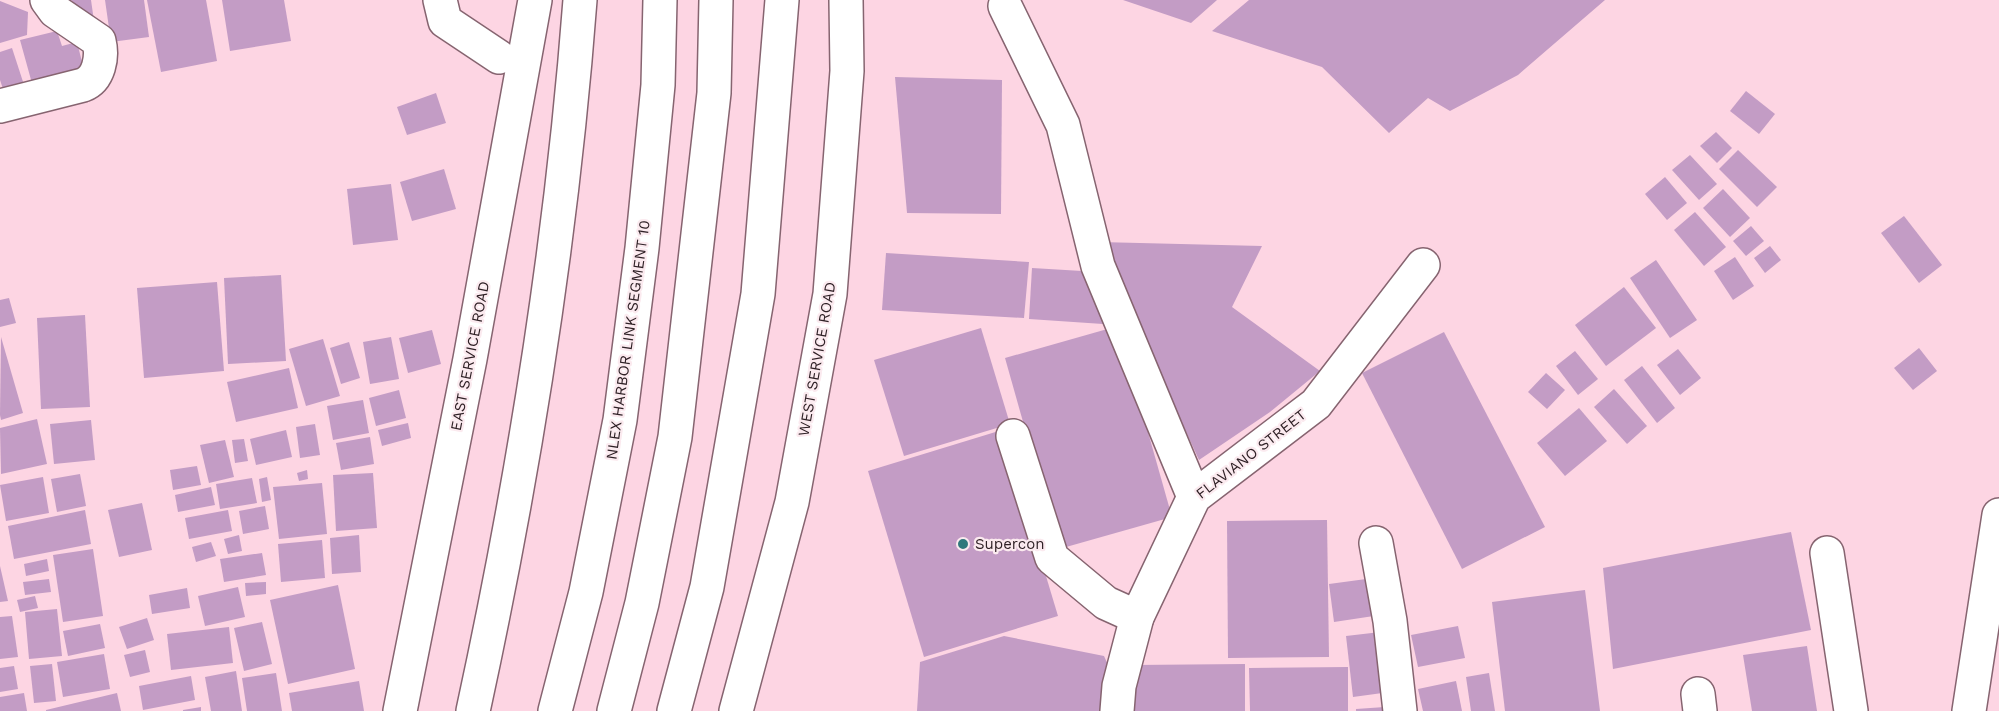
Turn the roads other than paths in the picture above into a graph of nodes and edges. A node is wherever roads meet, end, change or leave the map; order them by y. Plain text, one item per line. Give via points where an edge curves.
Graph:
1 (48, 0) edge
2 (440, 0) edge
3 (535, 0) edge
4 (580, 0) edge
5 (660, 0) edge
6 (716, 0) edge
7 (782, 0) edge
8 (846, 0) edge
9 (1005, 6) dead end
10 (499, 57) dead end
11 (0, 106) edge
12 (1423, 265) dead end
13 (1013, 436) dead end
14 (1194, 497) junction
15 (1999, 515) edge
16 (1376, 543) dead end
17 (1827, 554) dead end
18 (1137, 617) junction
19 (400, 711) edge
20 (473, 711) edge
21 (555, 711) edge
22 (614, 711) edge
23 (674, 711) edge
24 (736, 711) edge
25 (1117, 711) edge
26 (1400, 711) edge
27 (1851, 711) edge
28 (1969, 711) edge

1 - 11 main road via 55,11 99,41 96,75 92,82 83,85
2 - 10 main road via 445,21
3 - 19 main road, EAST SERVICE ROAD via 470,359
4 - 20 main road via 550,288 503,572
5 - 21 main road, NLEX HARBOR LINK SEGMENT 10 via 658,85 620,420 586,592
6 - 22 main road via 714,93 675,437 642,603
7 - 23 main road via 758,294 707,587
8 - 24 main road, WEST SERVICE ROAD via 847,71 831,294 792,502
9 - 14 main road via 1063,125 1098,266
12 - 14 main road, FLAVIANO STREET via 1316,404
13 - 18 main road via 1052,558 1106,603
14 - 18 main road, FLAVIANO STREET
15 - 28 main road
16 - 26 main road
17 - 27 main road
18 - 25 main road, FLAVIANO STREET via 1119,686

